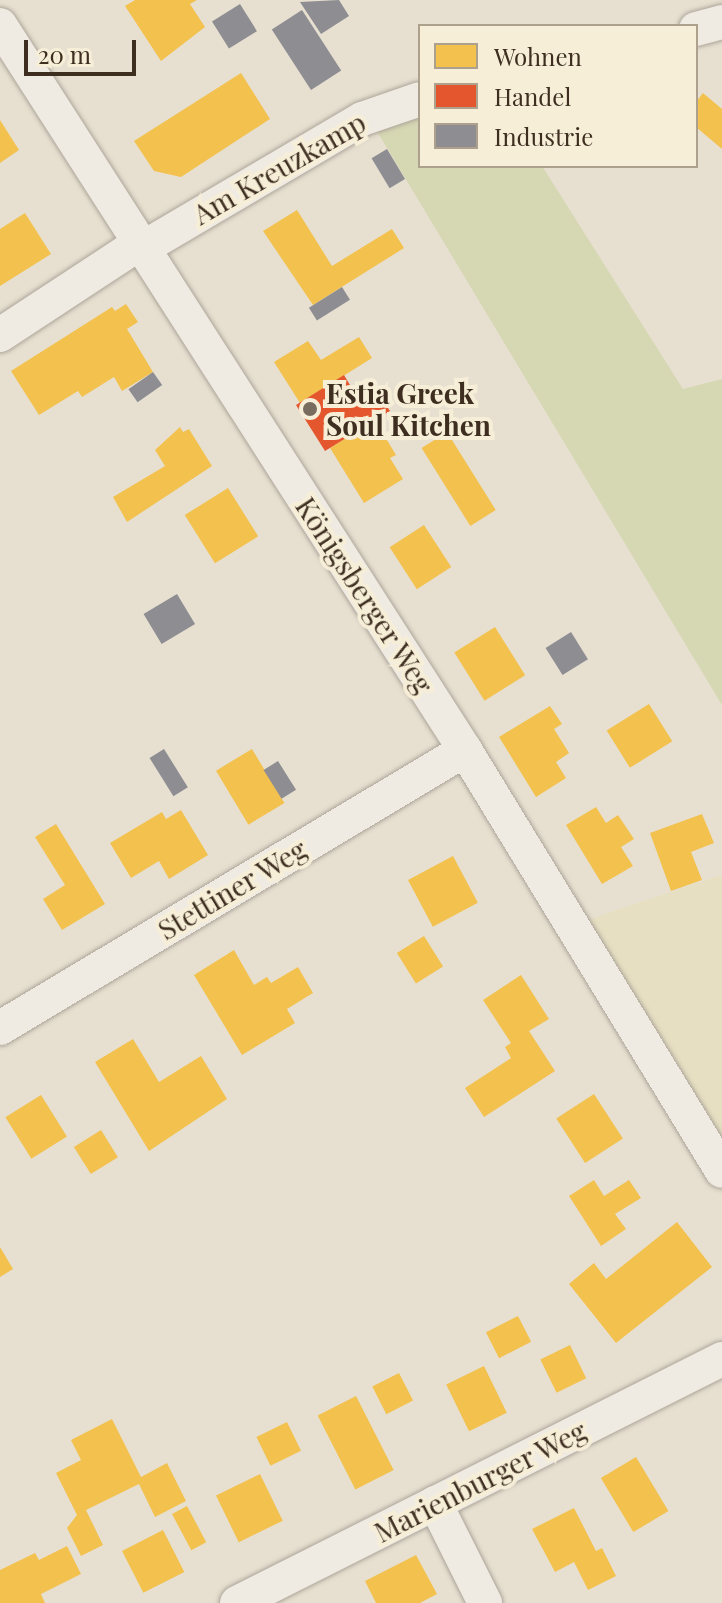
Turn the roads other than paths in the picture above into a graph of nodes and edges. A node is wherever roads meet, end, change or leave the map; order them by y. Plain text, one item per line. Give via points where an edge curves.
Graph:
1 (722, 22) edge
2 (0, 25) edge
3 (698, 28) edge
4 (418, 100) edge
5 (142, 245) junction
6 (0, 335) edge
7 (465, 750) junction
8 (0, 1028) edge
9 (722, 1171) edge
10 (722, 1359) edge
11 (435, 1503) junction
12 (237, 1603) edge
13 (485, 1603) edge

1 - 3 street
2 - 5 street, Königsberger Weg
4 - 5 street, Am Kreuzkamp via 362,119
5 - 6 street, Am Kreuzkamp
5 - 7 street, Königsberger Weg
7 - 8 street, Stettiner Weg
7 - 9 street, Königsberger Weg
10 - 11 street, Marienburger Weg
11 - 12 street, Marienburger Weg
11 - 13 street

